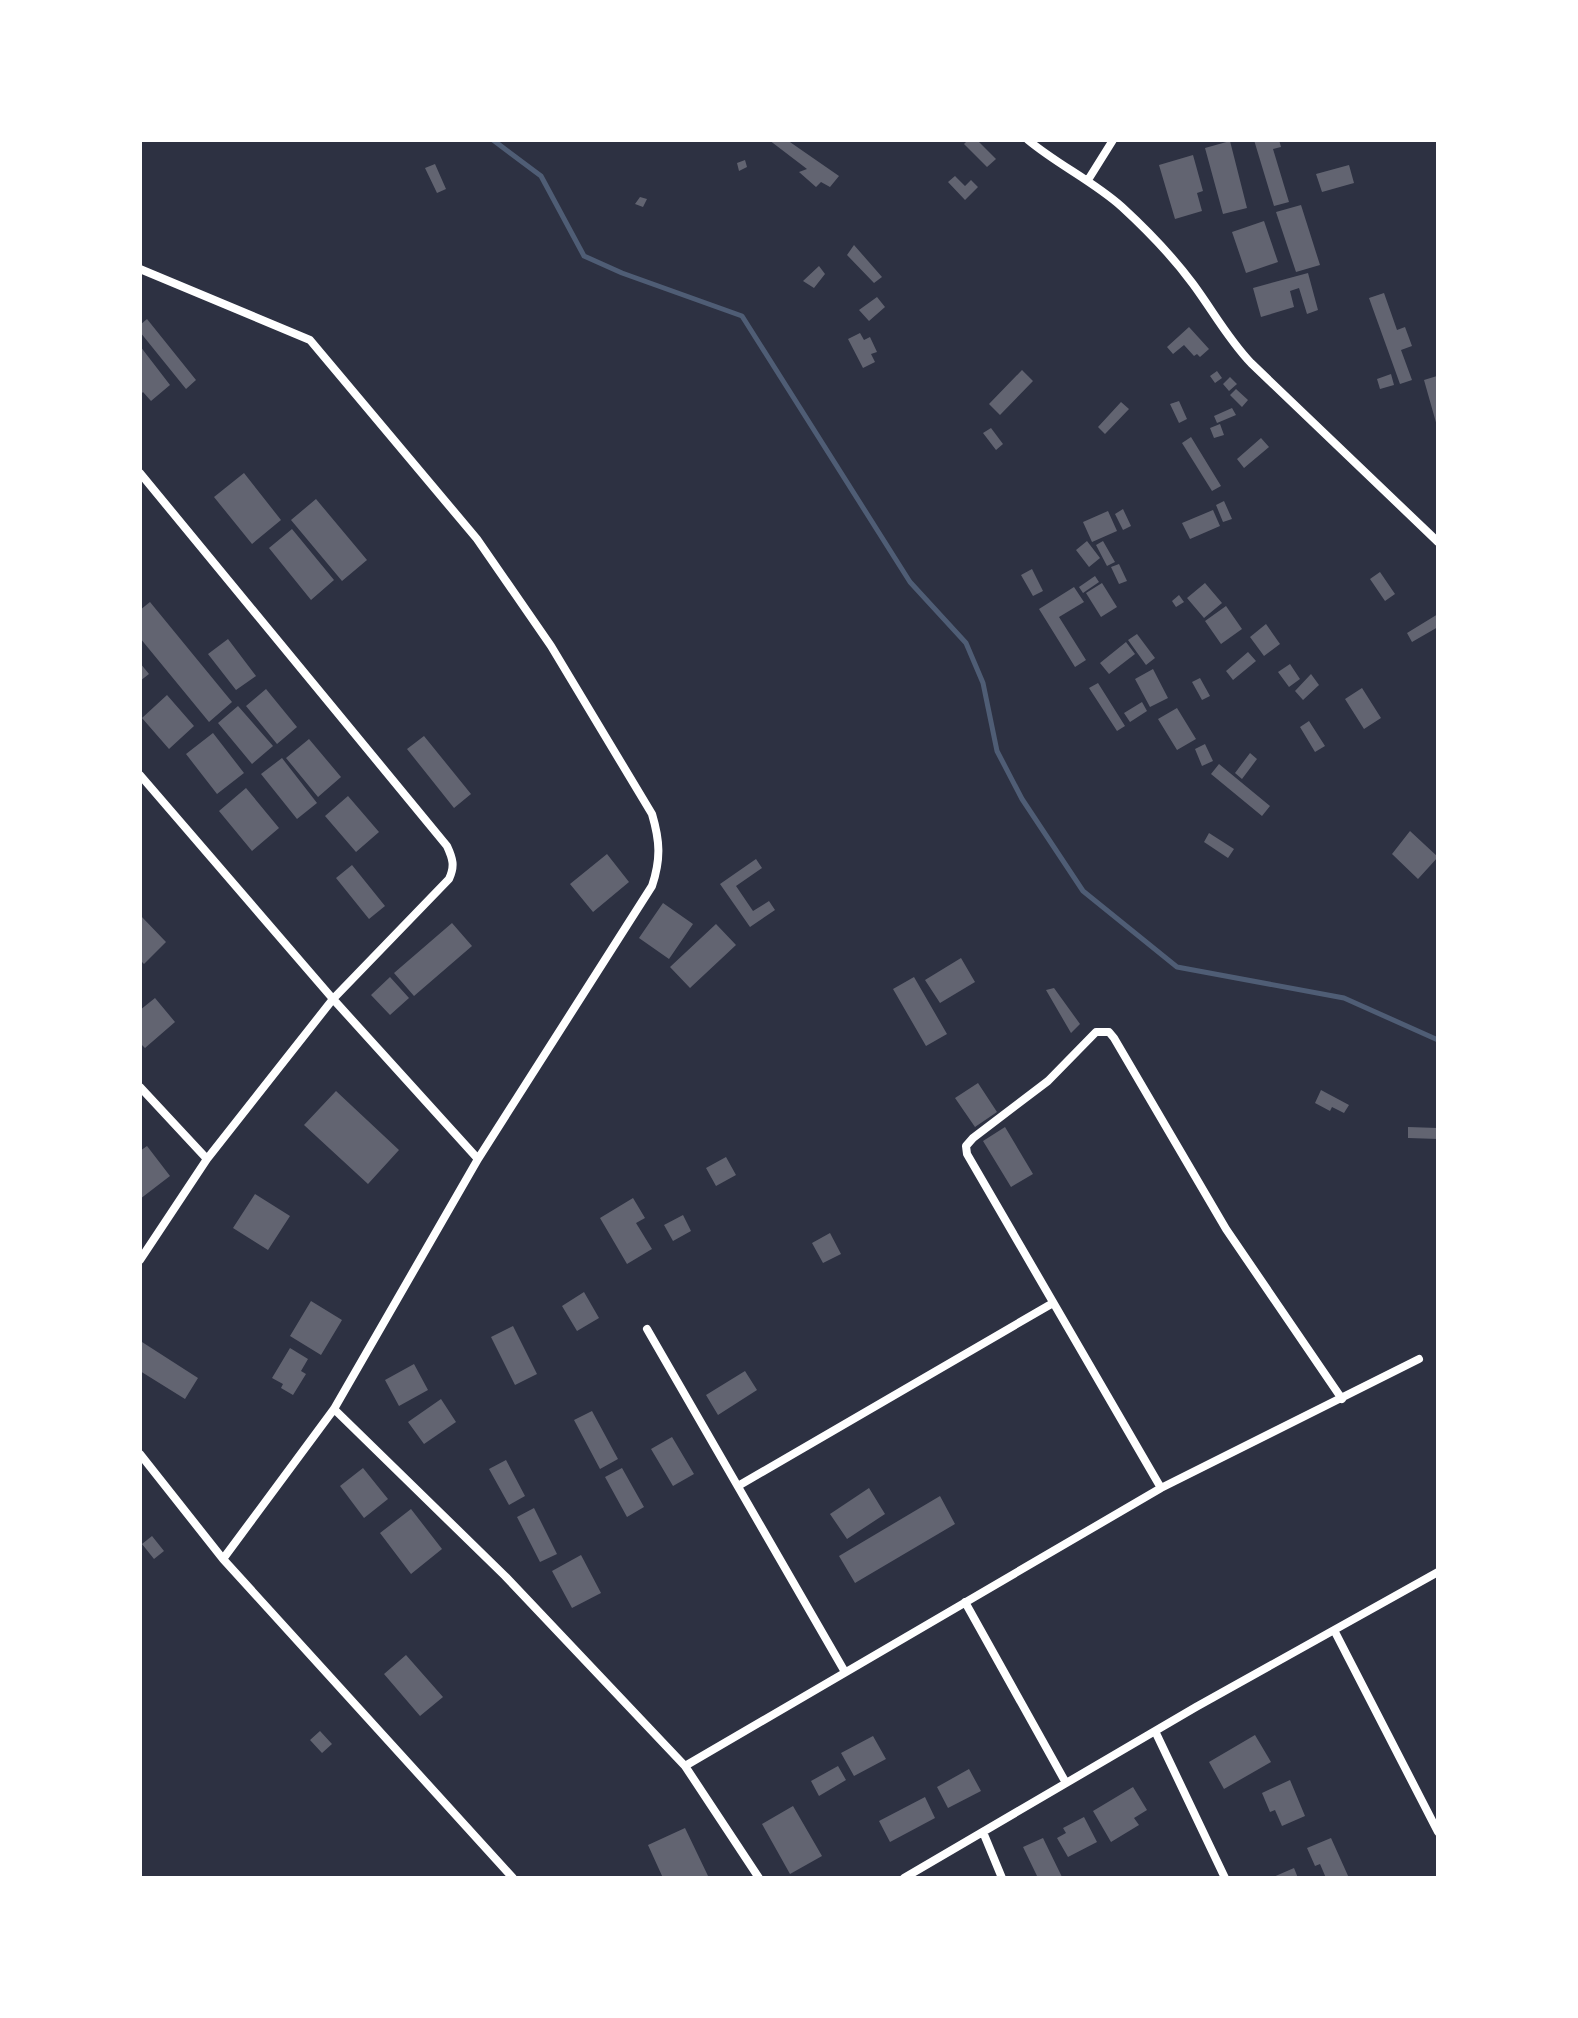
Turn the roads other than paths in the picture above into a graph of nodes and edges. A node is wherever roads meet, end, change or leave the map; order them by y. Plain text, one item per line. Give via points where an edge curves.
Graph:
1 (1028, 140) edge
2 (1113, 140) edge
3 (1088, 180) junction
4 (140, 269) edge
5 (140, 473) edge
6 (1436, 537) edge
7 (140, 775) edge
8 (333, 999) junction
9 (140, 1087) edge
10 (207, 1159) junction
11 (478, 1159) junction
12 (140, 1260) edge
13 (1053, 1303) junction
14 (647, 1329) dead end
15 (1419, 1359) dead end
16 (1342, 1399) junction
17 (334, 1409) junction
18 (140, 1454) edge
19 (738, 1486) junction
20 (1161, 1488) junction
21 (223, 1559) junction
22 (1438, 1572) edge
23 (965, 1602) junction
24 (1334, 1630) junction
25 (845, 1672) junction
26 (1155, 1731) junction
27 (685, 1766) junction
28 (1066, 1783) junction
29 (983, 1832) junction
30 (1438, 1832) edge
31 (513, 1878) edge
32 (759, 1878) edge
33 (904, 1878) edge
34 (1002, 1878) edge
35 (1225, 1878) edge

1 - 3 street via 1052,161
2 - 3 street
3 - 6 street via 1123,207 1176,264 1251,363
4 - 11 street via 310,340 477,539 551,646 652,814 659,864 652,886
5 - 8 street via 453,859 449,879
7 - 8 street
8 - 10 street
8 - 11 street
9 - 10 street
10 - 12 street
11 - 17 street
13 - 16 street via 966,1146 1103,1031 1114,1038 1226,1229
13 - 19 street
13 - 20 street
14 - 19 street
15 - 16 street
16 - 20 street
17 - 21 street
17 - 27 street via 505,1576
18 - 21 street
19 - 25 street
20 - 23 street
21 - 31 street
22 - 24 street
23 - 25 street
23 - 28 street
24 - 26 street
24 - 30 street
25 - 27 street
26 - 28 street
26 - 35 street
27 - 32 street
28 - 29 street
29 - 33 street
29 - 34 street

